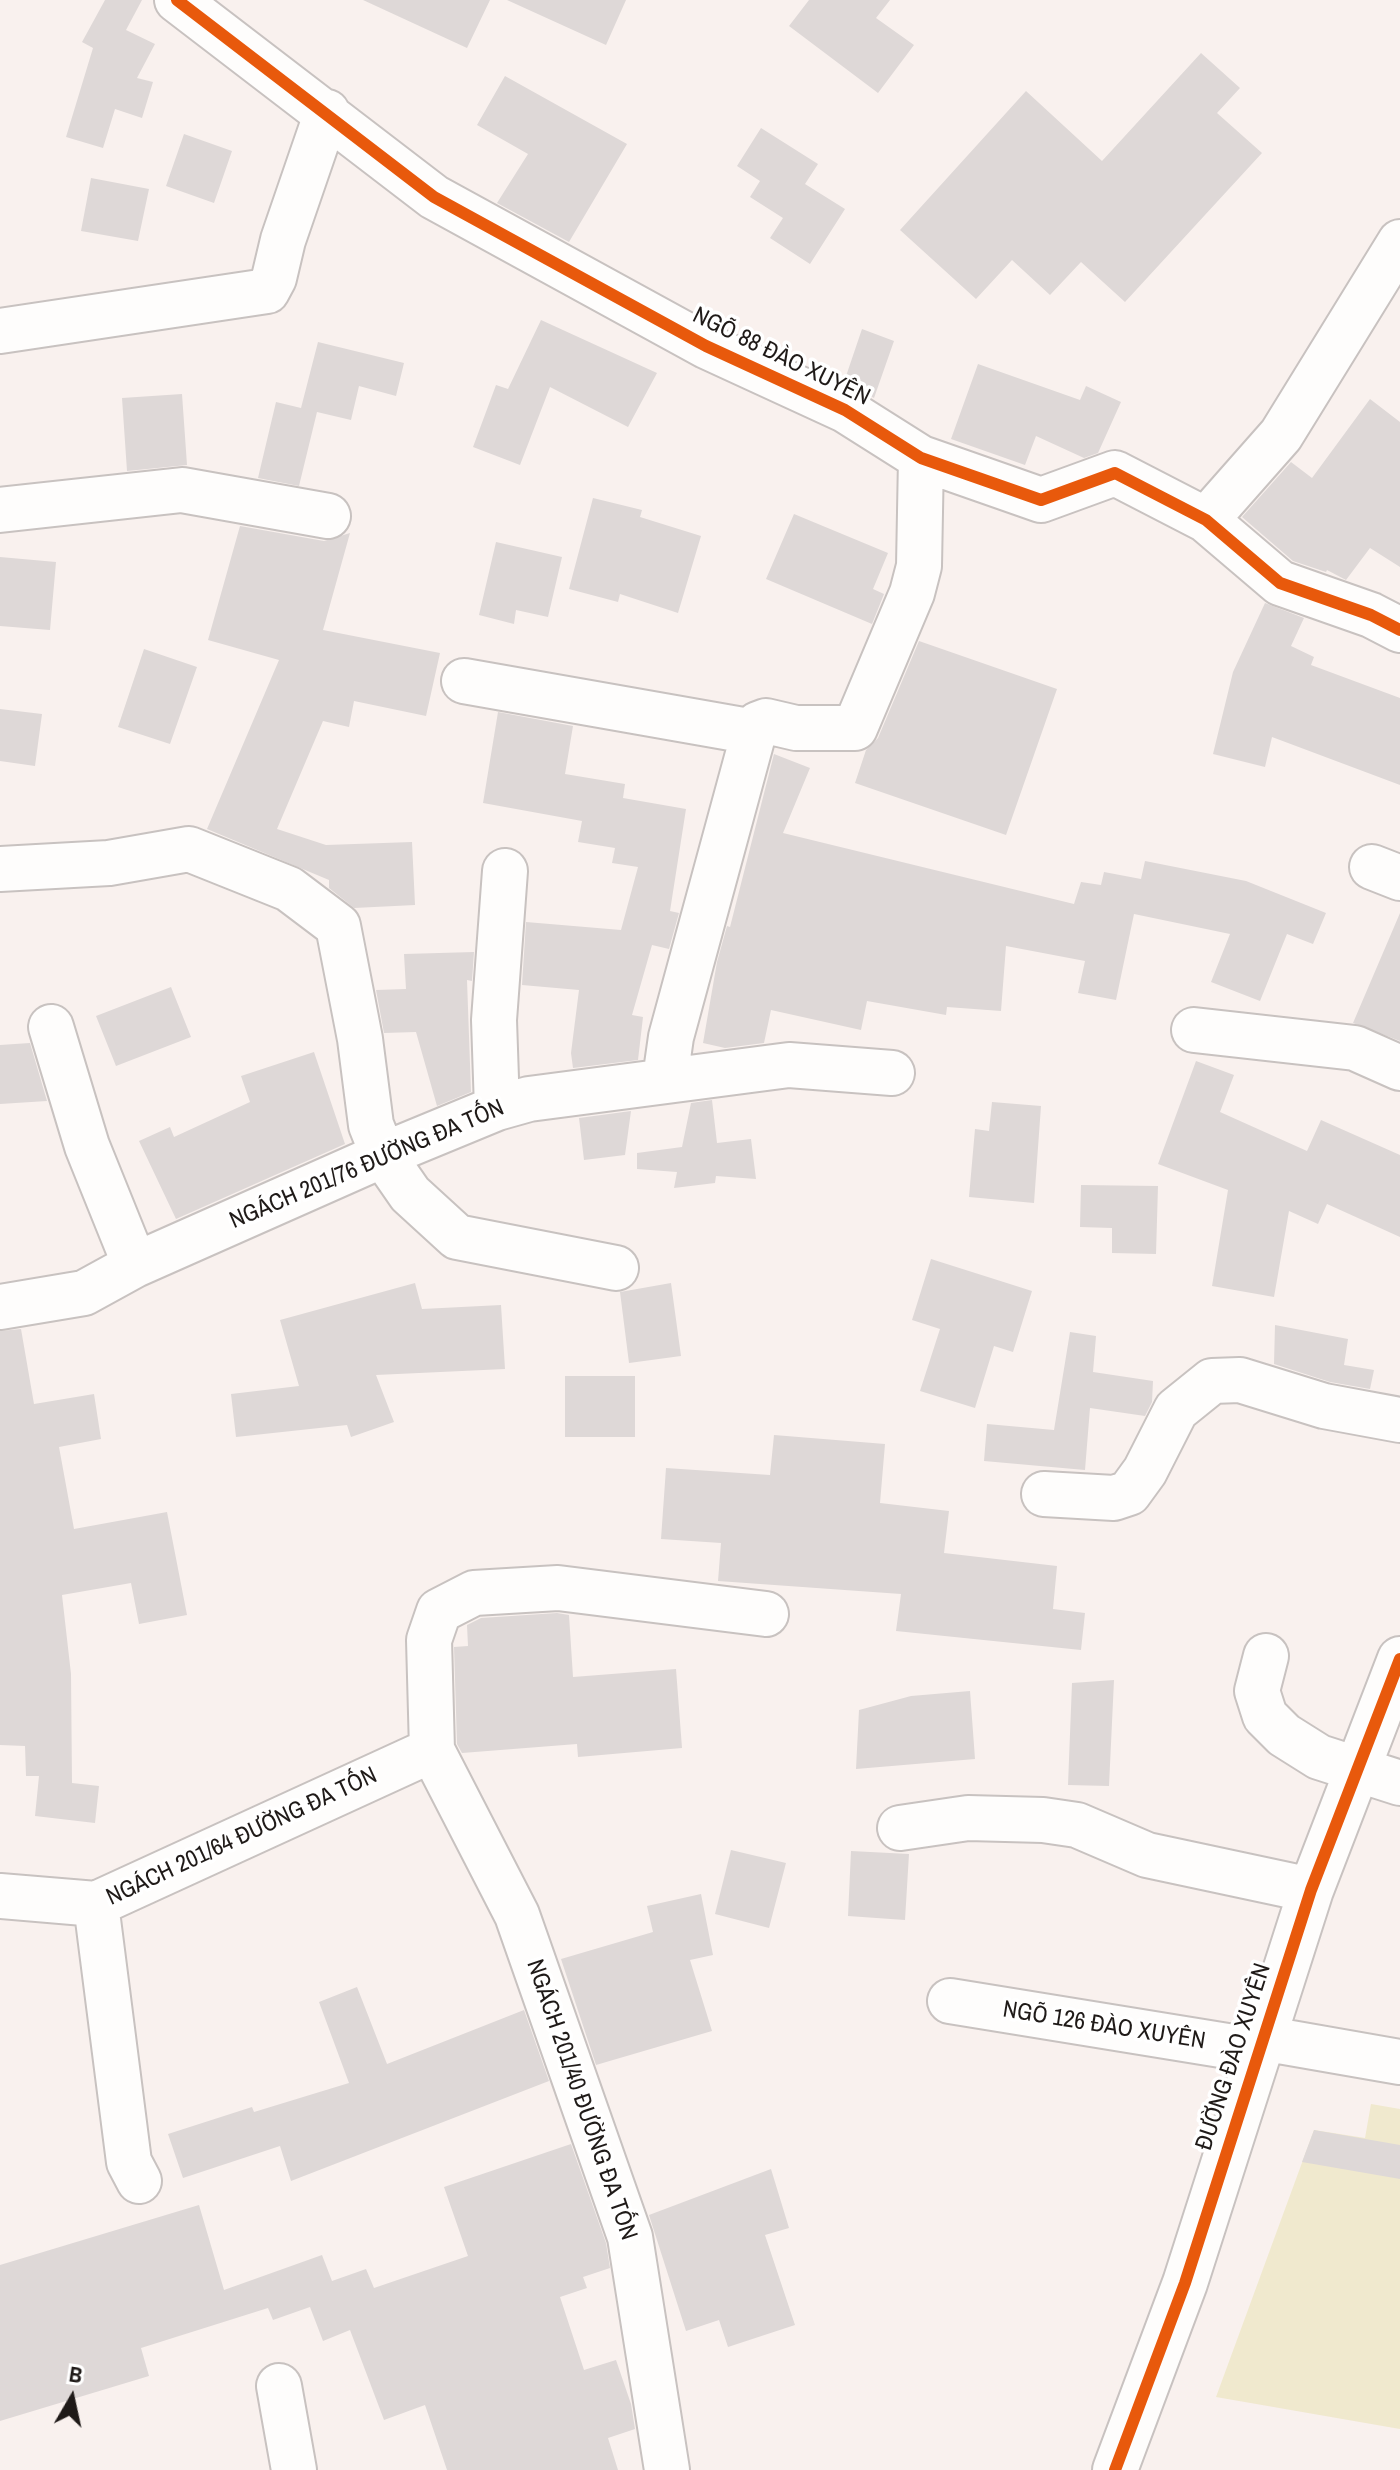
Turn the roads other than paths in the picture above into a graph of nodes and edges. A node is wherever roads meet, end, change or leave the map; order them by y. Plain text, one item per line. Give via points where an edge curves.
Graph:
1 (177, 0) edge
2 (327, 112) junction
3 (1400, 242) edge
4 (0, 331) edge
5 (921, 458) junction
6 (0, 510) edge
7 (328, 516) dead end
8 (1206, 520) junction
9 (1400, 630) edge
10 (464, 681) dead end
11 (754, 732) junction
12 (0, 869) edge
13 (505, 871) dead end
14 (51, 1027) dead end
15 (1194, 1030) dead end
16 (1400, 1068) edge
17 (892, 1073) dead end
18 (665, 1079) junction
19 (497, 1108) junction
20 (383, 1155) junction
21 (135, 1265) junction
22 (616, 1268) dead end
23 (0, 1307) edge
24 (1400, 1420) edge
25 (1044, 1494) dead end
26 (766, 1614) dead end
27 (1266, 1656) dead end
28 (1400, 1659) edge
29 (432, 1750) junction
30 (1358, 1772) junction
31 (1400, 1783) edge
32 (900, 1828) dead end
33 (1311, 1890) junction
34 (0, 1896) edge
35 (96, 1904) junction
36 (950, 2001) dead end
37 (1260, 2044) junction
38 (1400, 2062) edge
39 (139, 2181) dead end
40 (279, 2386) dead end
41 (294, 2470) edge
42 (667, 2470) edge
43 (1115, 2470) edge

1 - 2 street, NGÕ 88 ĐÀO XUYÊN
2 - 4 street via 267,291
2 - 5 street, NGÕ 88 ĐÀO XUYÊN via 434,197 706,346 845,410
3 - 8 street via 1281,435
5 - 8 street, NGÕ 88 ĐÀO XUYÊN via 1041,500 1115,473
5 - 11 street via 919,566 855,728 796,728 766,721
6 - 7 street via 182,490
8 - 9 street, NGÕ 88 ĐÀO XUYÊN via 1280,583
10 - 11 street
11 - 18 street via 671,1037
12 - 20 street via 109,863 189,849 289,889 338,926 371,1125
13 - 19 street via 494,1020
14 - 21 street via 87,1146
15 - 16 street via 1355,1048
17 - 18 street, NGÁCH 201/76 ĐƯỜNG ĐA TỐN via 789,1065
18 - 19 street, NGÁCH 201/76 ĐƯỜNG ĐA TỐN
19 - 20 street, NGÁCH 201/76 ĐƯỜNG ĐA TỐN
20 - 21 street, NGÁCH 201/76 ĐƯỜNG ĐA TỐN
20 - 22 street via 410,1194 457,1237
21 - 23 street, NGÁCH 201/76 ĐƯỜNG ĐA TỐN via 84,1293
24 - 25 street via 1324,1406 1240,1380 1212,1381 1176,1410 1129,1493 1114,1498
26 - 29 street via 558,1588 474,1593 439,1611 429,1640
27 - 30 street via 1257,1691 1265,1716 1319,1757
28 - 30 street, ĐƯỜNG ĐÀO XUYÊN
29 - 35 street, NGÁCH 201/64 ĐƯỜNG ĐA TỐN
29 - 42 street, NGÁCH 201/40 ĐƯỜNG ĐA TỐN via 517,1915 630,2237
30 - 31 street
30 - 33 street, ĐƯỜNG ĐÀO XUYÊN
32 - 33 street via 968,1818 1077,1825 1147,1855
33 - 37 street, ĐƯỜNG ĐÀO XUYÊN
34 - 35 street, NGÁCH 201/64 ĐƯỜNG ĐA TỐN
35 - 39 street via 129,2162
36 - 37 street, NGÕ 126 ĐÀO XUYÊN
37 - 38 street, NGÕ 126 ĐÀO XUYÊN
37 - 43 street, ĐƯỜNG ĐÀO XUYÊN via 1185,2283
40 - 41 street

